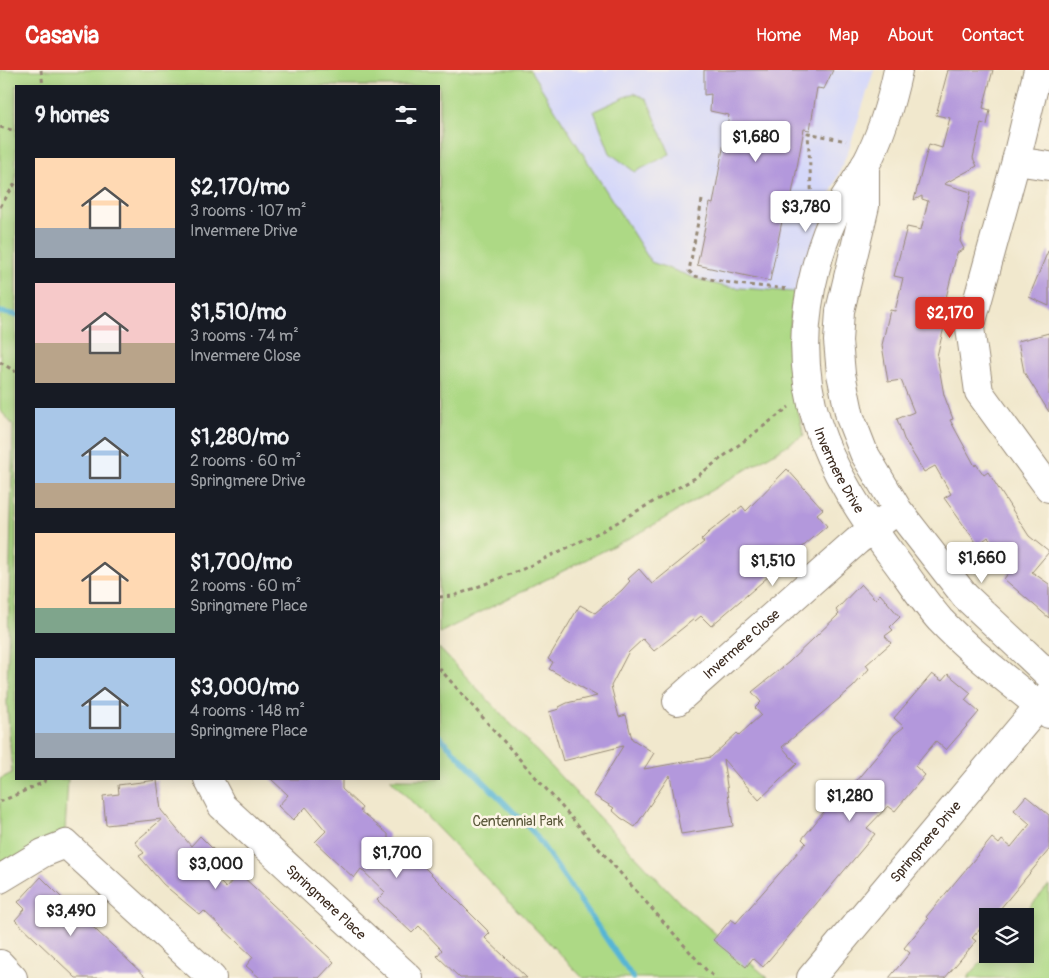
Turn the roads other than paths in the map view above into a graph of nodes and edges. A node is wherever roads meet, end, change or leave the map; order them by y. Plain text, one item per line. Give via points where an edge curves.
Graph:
1 (898, 70) edge
2 (1038, 70) edge
3 (1016, 161) junction
4 (865, 165) junction
5 (1049, 166) edge
6 (1049, 488) edge
7 (898, 510) junction
8 (872, 530) junction
9 (1049, 675) edge
10 (677, 701) dead end
11 (1046, 704) edge
12 (209, 780) edge
13 (0, 879) edge
14 (0, 964) edge
15 (13, 978) edge
16 (212, 978) edge
17 (409, 978) edge
18 (811, 978) edge

1 - 4 street, Invermere Drive via 891,105
2 - 3 street
3 - 5 street
3 - 6 street via 970,328 979,392
4 - 7 street, Invermere Drive via 865,206 840,311 841,374 850,417 864,453
4 - 8 street, Invermere Drive via 838,209 816,266 805,322 805,378 821,436 838,476
7 - 8 street, Invermere Close
7 - 9 street, Invermere Drive via 965,596
8 - 10 street, Invermere Close
8 - 11 street, Invermere Drive via 939,619 958,638
11 - 18 street, Springmere Drive
12 - 17 street, Springmere Place via 222,806
13 - 16 street via 43,853 66,844
14 - 15 street

